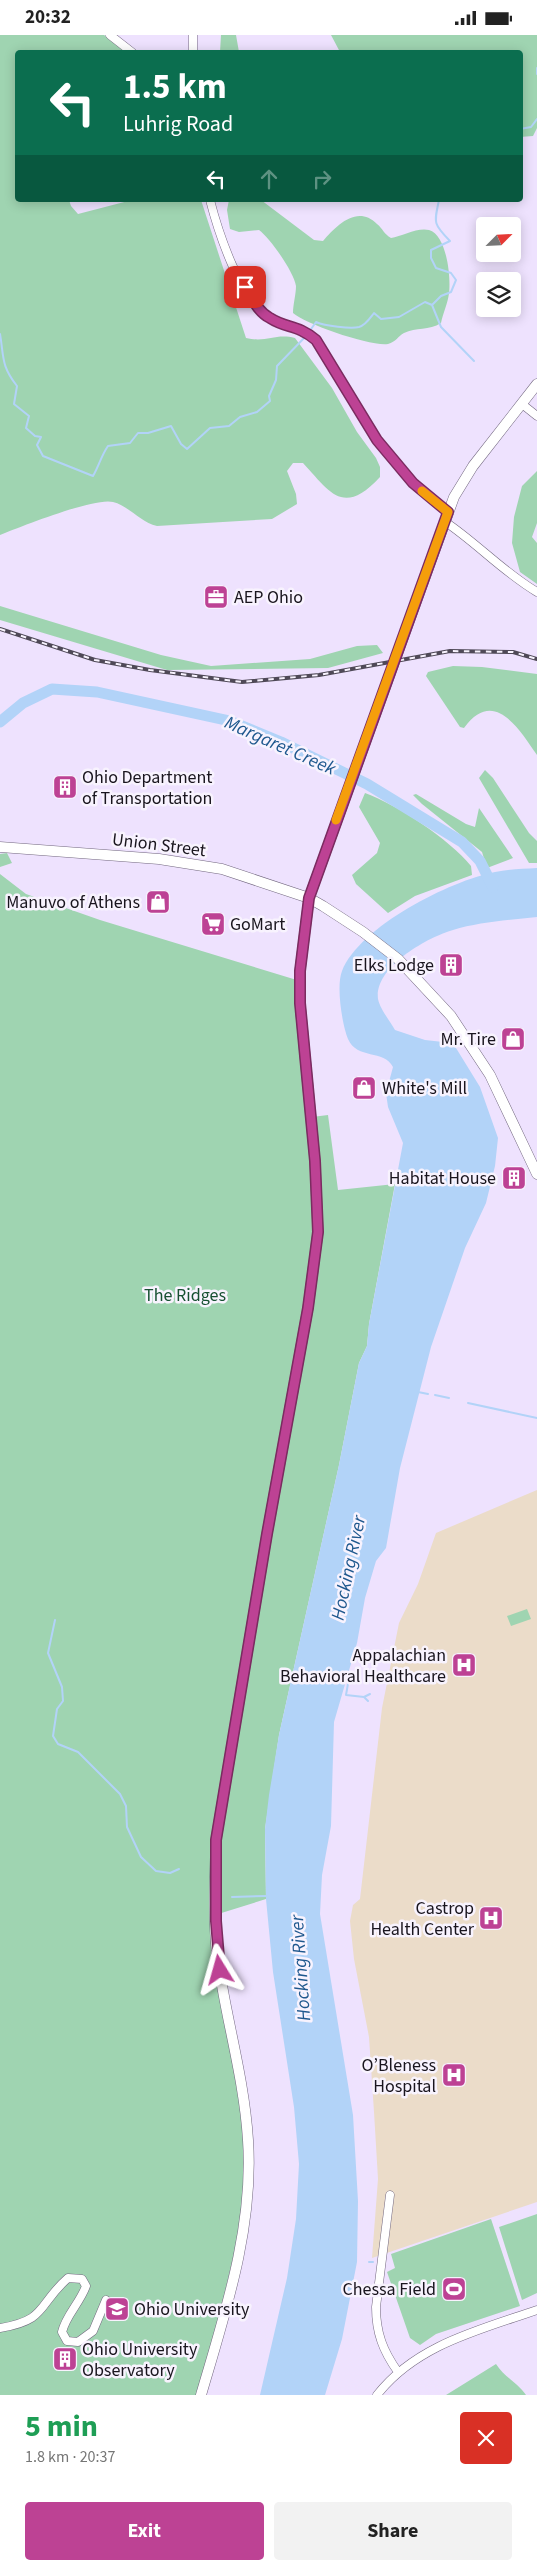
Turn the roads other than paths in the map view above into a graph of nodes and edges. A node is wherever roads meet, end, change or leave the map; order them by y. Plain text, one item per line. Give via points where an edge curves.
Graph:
1 (110, 35) edge
2 (193, 35) edge
3 (130, 50) edge
4 (193, 50) edge
5 (211, 202) edge
6 (537, 384) edge
7 (534, 396) edge
8 (522, 404) junction
9 (537, 416) edge
10 (446, 516) junction
11 (537, 592) edge
12 (0, 847) edge
13 (309, 898) junction
14 (537, 1174) edge
15 (390, 2195) dead end
16 (106, 2300) dead end
17 (537, 2310) edge
18 (0, 2328) edge
19 (398, 2371) junction
20 (201, 2395) edge
21 (377, 2395) edge

1 - 3 street
2 - 4 street
5 - 10 street via 230,260 254,302 271,320 302,329 311,336 328,358 377,440
6 - 7 main road
7 - 8 main road
8 - 9 street
8 - 10 main road via 473,466
10 - 11 street via 490,559
10 - 13 main road
12 - 13 main road, Union Street via 135,857 222,869
13 - 14 main road, Union Street via 380,945 413,973 451,1016 499,1091
13 - 20 main road via 300,971 300,1003 315,1161 318,1232 308,1308 216,1840 217,1954 244,2093 249,2142 248,2198 234,2280
15 - 19 street via 376,2323 382,2346
16 - 18 street via 93,2331 78,2343 67,2341 62,2332 83,2293 85,2282 82,2279 68,2278 31,2320
17 - 19 street via 444,2343
19 - 21 street

